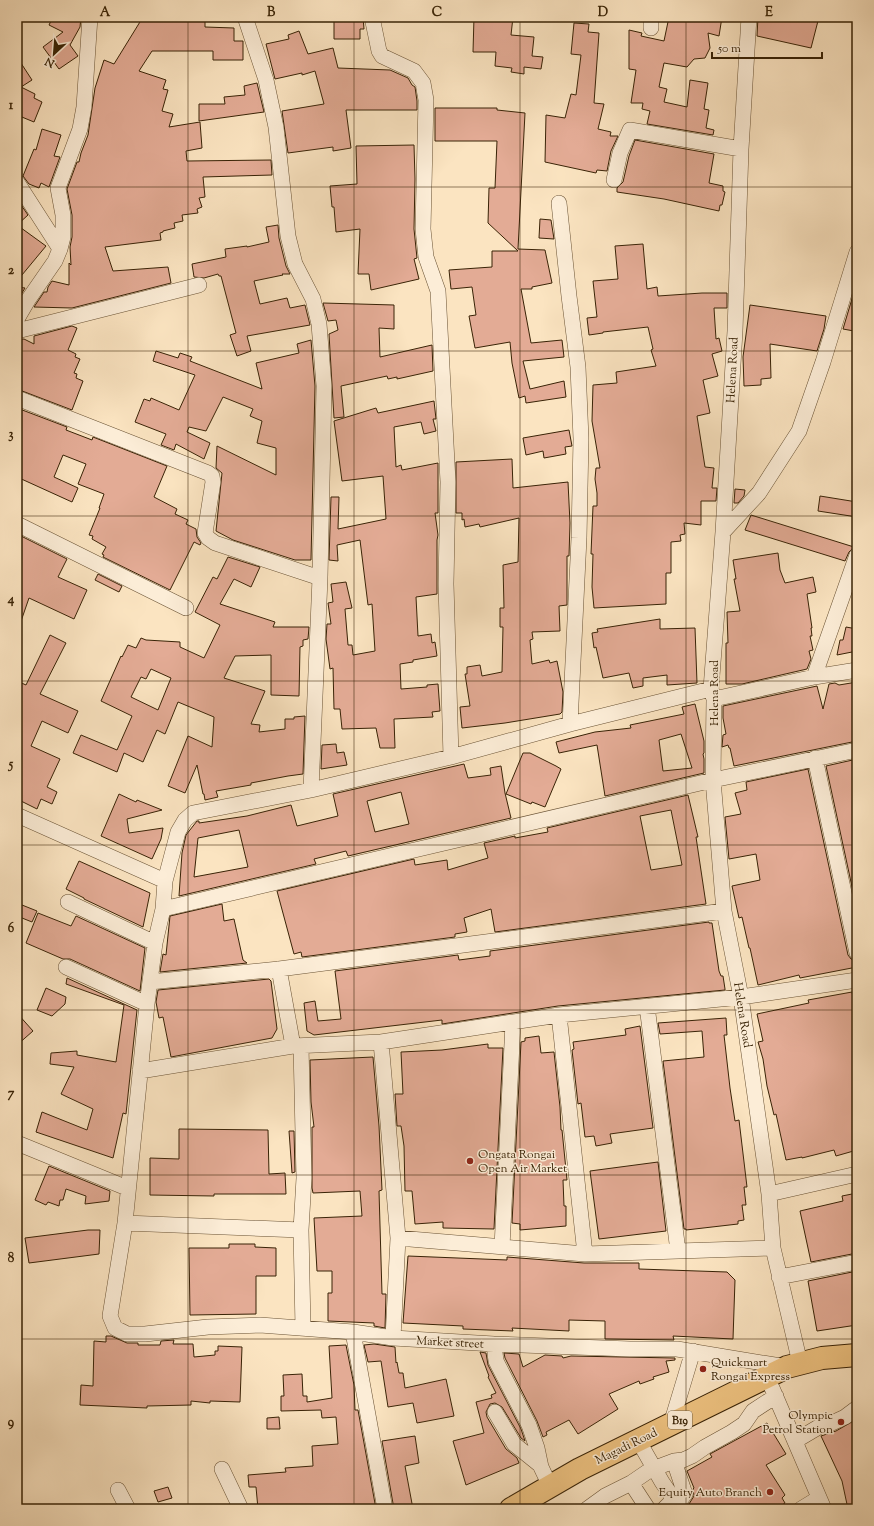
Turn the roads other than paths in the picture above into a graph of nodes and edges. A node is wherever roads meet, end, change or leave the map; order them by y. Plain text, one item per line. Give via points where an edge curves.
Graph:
1 (90, 17) edge
2 (245, 17) edge
3 (372, 17) edge
4 (749, 17) edge
5 (741, 148) junction
6 (614, 180) dead end
7 (17, 182) edge
8 (559, 203) dead end
9 (60, 249) junction
10 (857, 252) edge
11 (199, 285) dead end
12 (17, 319) edge
13 (17, 331) edge
14 (17, 398) edge
15 (17, 524) edge
16 (723, 532) junction
17 (857, 554) edge
18 (320, 578) junction
19 (186, 608) dead end
20 (857, 670) edge
21 (814, 677) junction
22 (713, 694) junction
23 (570, 724) junction
24 (857, 750) edge
25 (451, 757) junction
26 (815, 758) junction
27 (713, 780) junction
28 (311, 790) junction
29 (17, 815) edge
30 (165, 881) junction
31 (68, 902) dead end
32 (163, 910) junction
33 (724, 911) junction
34 (155, 943) junction
35 (857, 953) edge
36 (66, 967) dead end
37 (279, 969) junction
38 (857, 980) edge
39 (150, 982) junction
40 (741, 996) junction
41 (147, 1004) junction
42 (647, 1006) junction
43 (559, 1015) junction
44 (513, 1023) junction
45 (382, 1042) junction
46 (297, 1046) junction
47 (140, 1071) junction
48 (17, 1143) edge
49 (857, 1174) edge
50 (127, 1188) junction
51 (769, 1194) junction
52 (125, 1223) junction
53 (301, 1230) junction
54 (398, 1238) junction
55 (502, 1247) junction
56 (773, 1248) junction
57 (678, 1251) junction
58 (585, 1254) junction
59 (857, 1262) edge
60 (779, 1277) junction
61 (303, 1328) junction
62 (353, 1332) junction
63 (393, 1338) junction
64 (494, 1344) junction
65 (693, 1351) junction
66 (857, 1355) edge
67 (794, 1365) junction
68 (771, 1386) junction
69 (857, 1408) edge
70 (495, 1412) dead end
71 (671, 1424) junction
72 (638, 1440) junction
73 (795, 1441) junction
74 (674, 1461) junction
75 (540, 1465) junction
76 (222, 1469) dead end
77 (654, 1469) junction
78 (630, 1483) junction
79 (550, 1486) junction
80 (118, 1490) dead end
81 (668, 1503) edge
82 (822, 1504) edge
83 (128, 1509) edge
84 (241, 1509) edge
85 (385, 1509) edge
86 (512, 1509) edge
87 (587, 1509) edge
88 (648, 1509) edge
89 (801, 1509) edge

1 - 9 street via 80,129 58,188 63,237
2 - 18 street via 266,80 276,127 288,236 295,264 313,299 319,324 324,386
3 - 25 street via 382,56 414,71 423,83 426,100 423,230 426,257 438,291 448,482 446,584
4 - 5 street, Helena Road
5 - 6 street via 630,130 620,153
5 - 16 street, Helena Road via 735,330
7 - 9 street
8 - 23 street via 578,367 581,439
9 - 12 street via 55,261
10 - 16 street via 799,431 759,493
11 - 13 street
14 - 18 street via 208,473 212,476 213,482 205,533 208,538 215,543
15 - 19 street
16 - 22 street, Helena Road
17 - 21 street
18 - 28 street
20 - 21 street
21 - 22 street
22 - 23 street
22 - 27 street, Helena Road
23 - 25 street
24 - 26 street
25 - 28 street
26 - 27 street
26 - 35 street
27 - 32 street
27 - 33 street, Helena Road
28 - 30 street via 193,814 178,832
29 - 30 street
30 - 32 street
31 - 34 street
32 - 34 street
33 - 37 street
33 - 40 street, Helena Road
34 - 39 street
36 - 41 street
37 - 39 street
37 - 46 street
38 - 40 street
39 - 41 street
40 - 42 street
40 - 51 street, Helena Road
41 - 47 street
42 - 43 street
42 - 57 street
43 - 44 street
43 - 58 street
44 - 45 street
44 - 55 street
45 - 46 street
45 - 54 street
46 - 47 street
46 - 53 street via 304,1178
47 - 50 street
48 - 50 street
49 - 51 street
50 - 52 street
51 - 56 street, Helena Road
52 - 53 street
52 - 61 street, Market street via 110,1316 115,1328 127,1334 260,1325
53 - 61 street
54 - 55 street
54 - 63 street
55 - 58 street
56 - 57 street
56 - 60 street, Helena Road
57 - 58 street
59 - 60 street
60 - 67 street, Helena Road
61 - 62 street, Market street
62 - 63 street, Market street
62 - 85 street
63 - 64 street, Market street
64 - 65 street, Market street
64 - 75 street via 496,1361 529,1425
65 - 67 street, Market street
65 - 71 street
66 - 67 highway, Magadi Road / B19 via 822,1358
67 - 68 highway, Magadi Road / B19
68 - 71 highway, Magadi Road / B19
68 - 73 street
68 - 74 street via 744,1424 692,1456
69 - 73 street via 832,1423 822,1424
70 - 75 street via 514,1444
71 - 72 highway, Magadi Road / B19
72 - 77 street
72 - 79 highway, Magadi Road / B19
73 - 82 street
74 - 77 street
74 - 81 street via 685,1494 682,1498
75 - 79 street
76 - 84 street
77 - 78 street
77 - 81 street
78 - 87 street
78 - 88 street
79 - 86 highway, Magadi Road / B19
80 - 83 street
82 - 89 street

